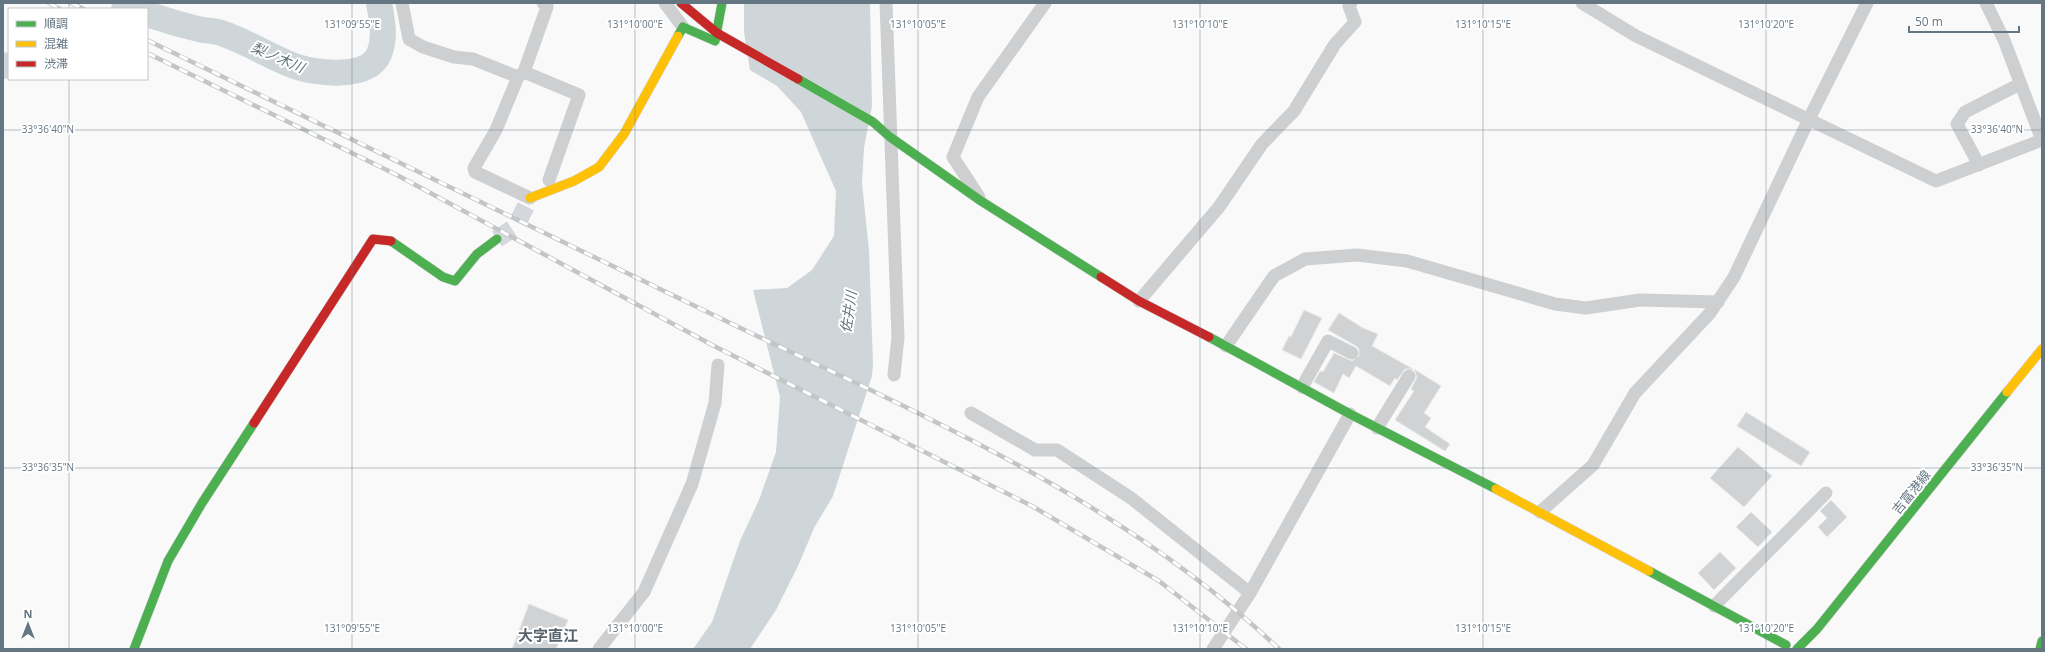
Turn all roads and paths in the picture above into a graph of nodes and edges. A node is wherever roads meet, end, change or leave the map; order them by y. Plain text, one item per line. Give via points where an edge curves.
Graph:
1 (402, 3) edge
2 (543, 3) edge
3 (665, 3) edge
4 (681, 3) edge
5 (722, 3) edge
6 (886, 3) edge
7 (1046, 3) edge
8 (1351, 3) edge
9 (1582, 3) edge
10 (1867, 3) edge
11 (1986, 3) edge
12 (683, 27) junction
13 (717, 32) junction
14 (521, 75) junction
15 (2020, 84) junction
16 (1809, 119) junction
17 (890, 137) junction
18 (2042, 140) edge
19 (1979, 165) junction
20 (549, 180) dead end
21 (530, 198) joint
22 (981, 201) junction
23 (498, 239) tunnel mouth
24 (1139, 300) junction
25 (1718, 302) junction
26 (1226, 346) junction
27 (2042, 349) edge
28 (1352, 353) dead end
29 (718, 365) dead end
30 (894, 375) dead end
31 (1409, 376) dead end
32 (1302, 387) junction
33 (971, 413) dead end
34 (1350, 414) junction
35 (1377, 428) junction
36 (1826, 493) dead end
37 (1540, 512) junction
38 (1250, 593) junction
39 (1714, 606) junction
40 (2042, 641) edge
41 (1786, 645) dead end
42 (134, 649) edge
43 (599, 649) edge
44 (1213, 649) edge
45 (1797, 649) edge
46 (2040, 649) edge

1 - 14 street via 409,39 423,47 454,57 473,59
2 - 14 street via 547,7
3 - 12 street
4 - 13 street
5 - 13 street
6 - 17 street
7 - 22 street via 978,97 953,157
8 - 24 street via 1349,6 1355,22 1335,44 1294,111 1262,144 1219,206
9 - 16 street via 1636,36
10 - 16 street
11 - 15 street via 2004,40
12 - 13 street via 715,41
12 - 21 street via 624,134 598,167 574,182
13 - 17 street via 879,126
14 - 20 street via 579,95
14 - 21 street via 496,130 474,168 475,172
15 - 18 street
15 - 19 street via 1965,112 1957,124
16 - 19 street via 1936,182
16 - 25 street via 1734,277
17 - 22 street
17 - 30 street via 898,337
18 - 19 street
22 - 24 street
23 - 42 street via 477,254 455,280 443,277 392,241 373,239 198,509 168,561
24 - 26 street
25 - 26 street via 1640,300 1586,308 1555,304 1407,261 1357,256 1305,259 1274,276
25 - 37 street via 1634,394 1593,465
26 - 32 street
27 - 45 street, 吉富港線 via 1817,629
28 - 32 street via 1328,341
29 - 43 street via 715,403 692,484 644,592
31 - 35 street
32 - 34 street
33 - 38 street via 1035,450 1056,450 1131,498
34 - 35 street
34 - 38 street
35 - 37 street
36 - 39 street
37 - 39 street
38 - 44 street
39 - 41 street
40 - 46 street

